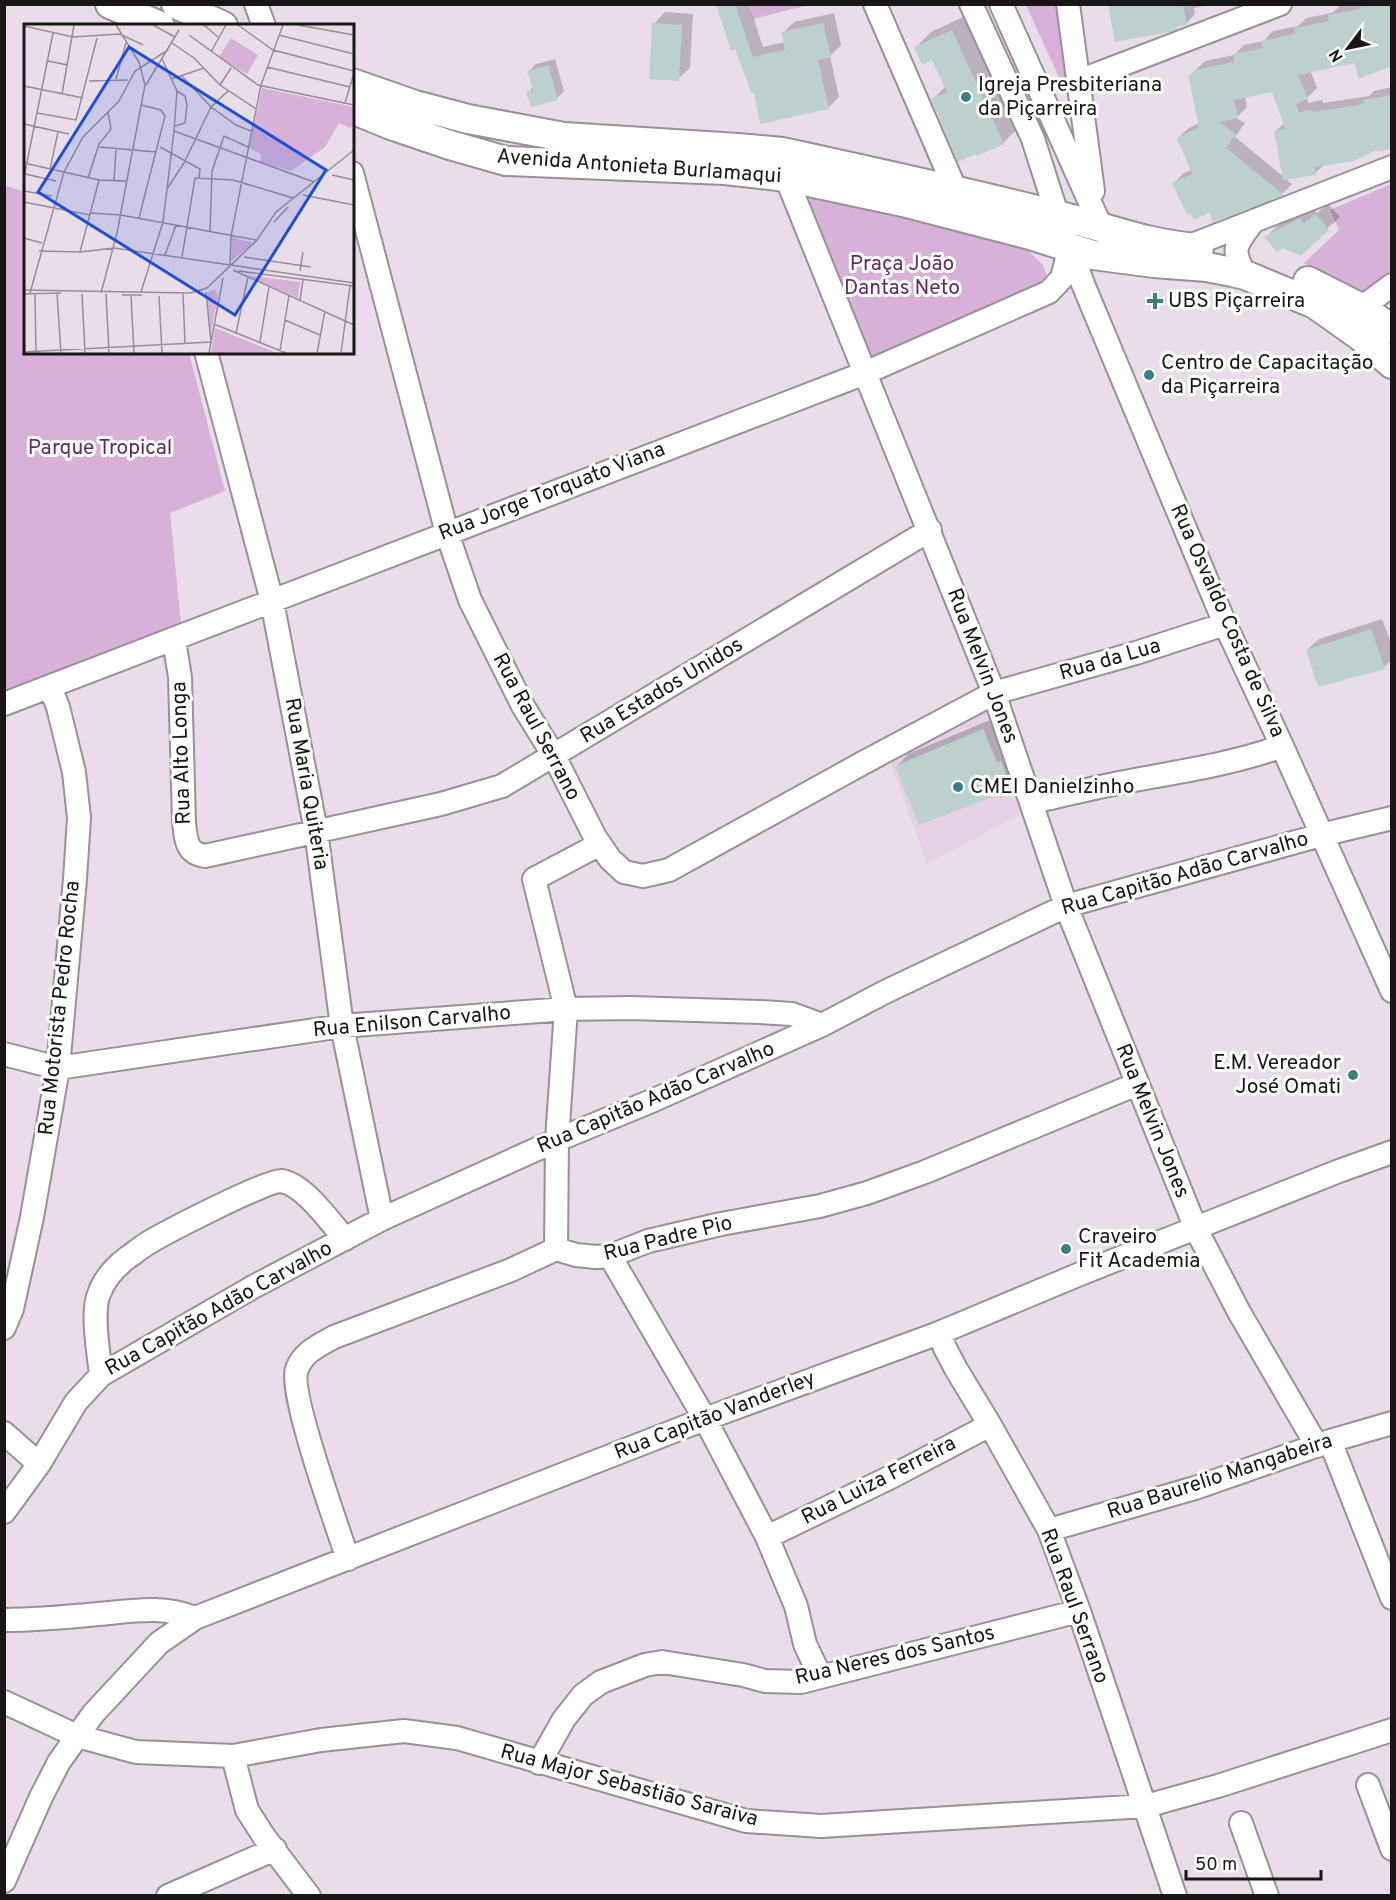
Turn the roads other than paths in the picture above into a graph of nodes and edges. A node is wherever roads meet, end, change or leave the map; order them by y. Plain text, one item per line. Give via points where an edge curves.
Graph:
1 (171, 4) edge
2 (176, 4) edge
3 (256, 4) edge
4 (875, 4) edge
5 (971, 4) edge
6 (1001, 4) edge
7 (1068, 4) edge
8 (1280, 4) edge
9 (125, 12) edge
10 (157, 24) edge
11 (163, 24) edge
12 (219, 24) edge
13 (263, 24) edge
14 (1079, 81) junction
15 (354, 84) edge
16 (354, 110) edge
17 (594, 152) junction
18 (644, 154) junction
19 (1392, 167) edge
20 (786, 177) junction
21 (354, 181) edge
22 (956, 190) junction
23 (1057, 214) junction
24 (1099, 220) junction
25 (1252, 223) junction
26 (1070, 247) junction
27 (1187, 247) junction
28 (1240, 264) junction
29 (1392, 285) edge
30 (1361, 308) junction
31 (1392, 329) edge
32 (207, 354) edge
33 (1392, 364) edge
34 (865, 372) junction
35 (930, 530) junction
36 (447, 533) junction
37 (272, 601) junction
38 (1225, 624) junction
39 (174, 640) junction
40 (50, 687) junction
41 (994, 693) junction
42 (4, 704) edge
43 (1282, 746) junction
44 (554, 756) junction
45 (1032, 802) junction
46 (1392, 818) edge
47 (316, 831) junction
48 (1321, 835) junction
49 (600, 844) junction
50 (205, 856) joint
51 (1066, 906) junction
52 (1392, 991) edge
53 (566, 1009) junction
54 (822, 1025) junction
55 (342, 1026) junction
56 (4, 1054) edge
57 (58, 1068) junction
58 (1137, 1084) junction
59 (557, 1140) junction
60 (1392, 1152) edge
61 (381, 1219) junction
62 (1196, 1229) junction
63 (345, 1239) junction
64 (556, 1248) junction
65 (610, 1256) junction
66 (4, 1329) edge
67 (939, 1333) junction
68 (101, 1376) junction
69 (705, 1419) junction
70 (1392, 1423) edge
71 (990, 1425) junction
72 (4, 1433) edge
73 (1324, 1444) junction
74 (39, 1464) junction
75 (4, 1512) edge
76 (1049, 1530) junction
77 (767, 1537) junction
78 (348, 1559) junction
79 (1392, 1598) edge
80 (1079, 1611) junction
81 (195, 1618) junction
82 (4, 1620) edge
83 (820, 1676) junction
84 (4, 1701) edge
85 (1392, 1730) edge
86 (77, 1736) junction
87 (233, 1756) junction
88 (539, 1763) junction
89 (1368, 1785) dead end
90 (1146, 1806) junction
91 (1241, 1823) dead end
92 (275, 1849) junction
93 (1392, 1849) edge
94 (4, 1881) edge
95 (168, 1896) edge
96 (309, 1896) edge
97 (1175, 1896) edge
98 (1267, 1896) edge

1 - 11 main road
2 - 12 main road
3 - 13 street
4 - 22 street
5 - 23 street, Rua Osvaldo Costa de Silva via 1033,139
6 - 24 street
7 - 14 street
8 - 14 street
9 - 10 main road
14 - 24 street
15 - 17 main road, Avenida Antonieta Burlamaqui via 468,119 564,137
16 - 17 main road, Avenida Antonieta Burlamaqui via 506,161
17 - 18 main road, Avenida Antonieta Burlamaqui
18 - 20 main road, Avenida Antonieta Burlamaqui
18 - 22 main road, Avenida Antonieta Burlamaqui via 782,152
19 - 25 street
20 - 26 main road, Avenida Antonieta Burlamaqui via 903,202
20 - 34 street, Rua Melvin Jones
21 - 36 street, Rua Raul Serrano
22 - 23 main road, Avenida Antonieta Burlamaqui
23 - 24 main road, Avenida Antonieta Burlamaqui
23 - 26 street, Rua Osvaldo Costa de Silva
24 - 27 main road, Avenida Antonieta Burlamaqui via 1145,240
25 - 27 street
25 - 28 street via 1236,247
26 - 28 main road, Avenida Antonieta Burlamaqui via 1124,260 1207,267
26 - 34 street, Rua Jorge Torquato Viana via 1062,278 1049,292
26 - 38 street, Rua Osvaldo Costa de Silva
27 - 28 main road, Avenida Antonieta Burlamaqui via 1209,248
28 - 30 main road via 1269,264
28 - 33 main road via 1315,304
29 - 30 street
30 - 31 main road
32 - 37 street, Rua Maria Quiteria
34 - 35 street, Rua Melvin Jones
34 - 36 street, Rua Jorge Torquato Viana
35 - 41 street, Rua Melvin Jones
35 - 44 street, Rua Estados Unidos
36 - 37 street, Rua Jorge Torquato Viana
36 - 44 street, Rua Raul Serrano via 470,600 523,706
37 - 39 street, Rua Jorge Torquato Viana
37 - 47 street, Rua Maria Quiteria
38 - 41 street, Rua da Lua via 1136,654
38 - 43 street, Rua Osvaldo Costa de Silva
39 - 40 street, Rua Jorge Torquato Viana
39 - 50 street, Rua Alto Longa via 180,677 186,838 193,852
40 - 42 street, Rua Jorge Torquato Viana
40 - 57 street, Rua Motorista Pedro Rocha via 74,772 79,818
41 - 45 street, Rua Melvin Jones
41 - 49 street, Rua Raul Serrano via 669,870 643,876 624,872
43 - 45 street via 1250,758
43 - 48 street, Rua Osvaldo Costa de Silva
44 - 47 street, Rua Estados Unidos via 502,786 441,804
44 - 49 street, Rua Raul Serrano
45 - 51 street, Rua Melvin Jones
46 - 48 street, Rua Capitão Adão Carvalho
47 - 50 street, Rua Estados Unidos
47 - 55 street, Rua Maria Quiteria
48 - 51 street, Rua Capitão Adão Carvalho
48 - 52 street, Rua Osvaldo Costa de Silva
49 - 53 street via 534,879
51 - 54 street, Rua Capitão Adão Carvalho
51 - 58 street, Rua Melvin Jones
53 - 54 street, Rua Enilson Carvalho via 771,1012 792,1014
53 - 55 street, Rua Enilson Carvalho
53 - 59 street
54 - 59 street, Rua Capitão Adão Carvalho
55 - 57 street, Rua Enilson Carvalho
55 - 61 street, Rua Maria Quiteria
56 - 57 street, Rua Enilson Carvalho
57 - 66 street, Rua Motorista Pedro Rocha via 32,1217
58 - 62 street, Rua Melvin Jones
58 - 65 street, Rua Padre Pio via 867,1192 820,1206 648,1240
59 - 61 street, Rua Capitão Adão Carvalho
59 - 64 street
60 - 62 street, Rua Capitão Vanderley
61 - 63 street, Rua Capitão Adão Carvalho
62 - 67 street, Rua Capitão Vanderley
62 - 73 street, Rua Melvin Jones via 1239,1312
63 - 68 street, Rua Capitão Adão Carvalho via 253,1287
63 - 68 street via 312,1201 280,1181 237,1197 146,1244 108,1275 98,1295
64 - 65 street, Rua Padre Pio via 576,1255
64 - 78 street via 511,1270 334,1337 304,1356 296,1371 299,1402
65 - 69 street
67 - 69 street, Rua Capitão Vanderley
67 - 71 street, Rua Raul Serrano
68 - 74 street, Rua Capitão Adão Carvalho via 76,1402
69 - 77 street
69 - 78 street, Rua Capitão Vanderley
70 - 73 street, Rua Baurelio Mangabeira
71 - 76 street, Rua Raul Serrano
71 - 77 street, Rua Luiza Ferreira
72 - 74 street
73 - 76 street, Rua Baurelio Mangabeira via 1195,1488
73 - 79 street, Rua Melvin Jones
74 - 75 street, Rua Capitão Adão Carvalho
76 - 80 street, Rua Raul Serrano
77 - 83 street
78 - 81 street, Rua Capitão Vanderley
80 - 83 street, Rua Neres dos Santos
80 - 90 street, Rua Raul Serrano
81 - 82 street via 154,1609
81 - 86 street, Rua Capitão Vanderley via 159,1643
83 - 88 street, Rua Neres dos Santos via 801,1682 765,1681 662,1662 645,1665 583,1695
84 - 86 street, Rua Major Sebastião Saraiva
85 - 90 street, Rua Major Sebastião Saraiva
86 - 87 street, Rua Major Sebastião Saraiva via 136,1752
86 - 94 street, Rua Capitão Vanderley via 41,1797
87 - 88 street, Rua Major Sebastião Saraiva via 321,1740 404,1731 457,1738
87 - 92 street via 247,1810
88 - 90 street, Rua Major Sebastião Saraiva via 746,1821 820,1826
89 - 93 street
90 - 97 street, Rua Raul Serrano
91 - 98 street
92 - 95 street
92 - 96 street

